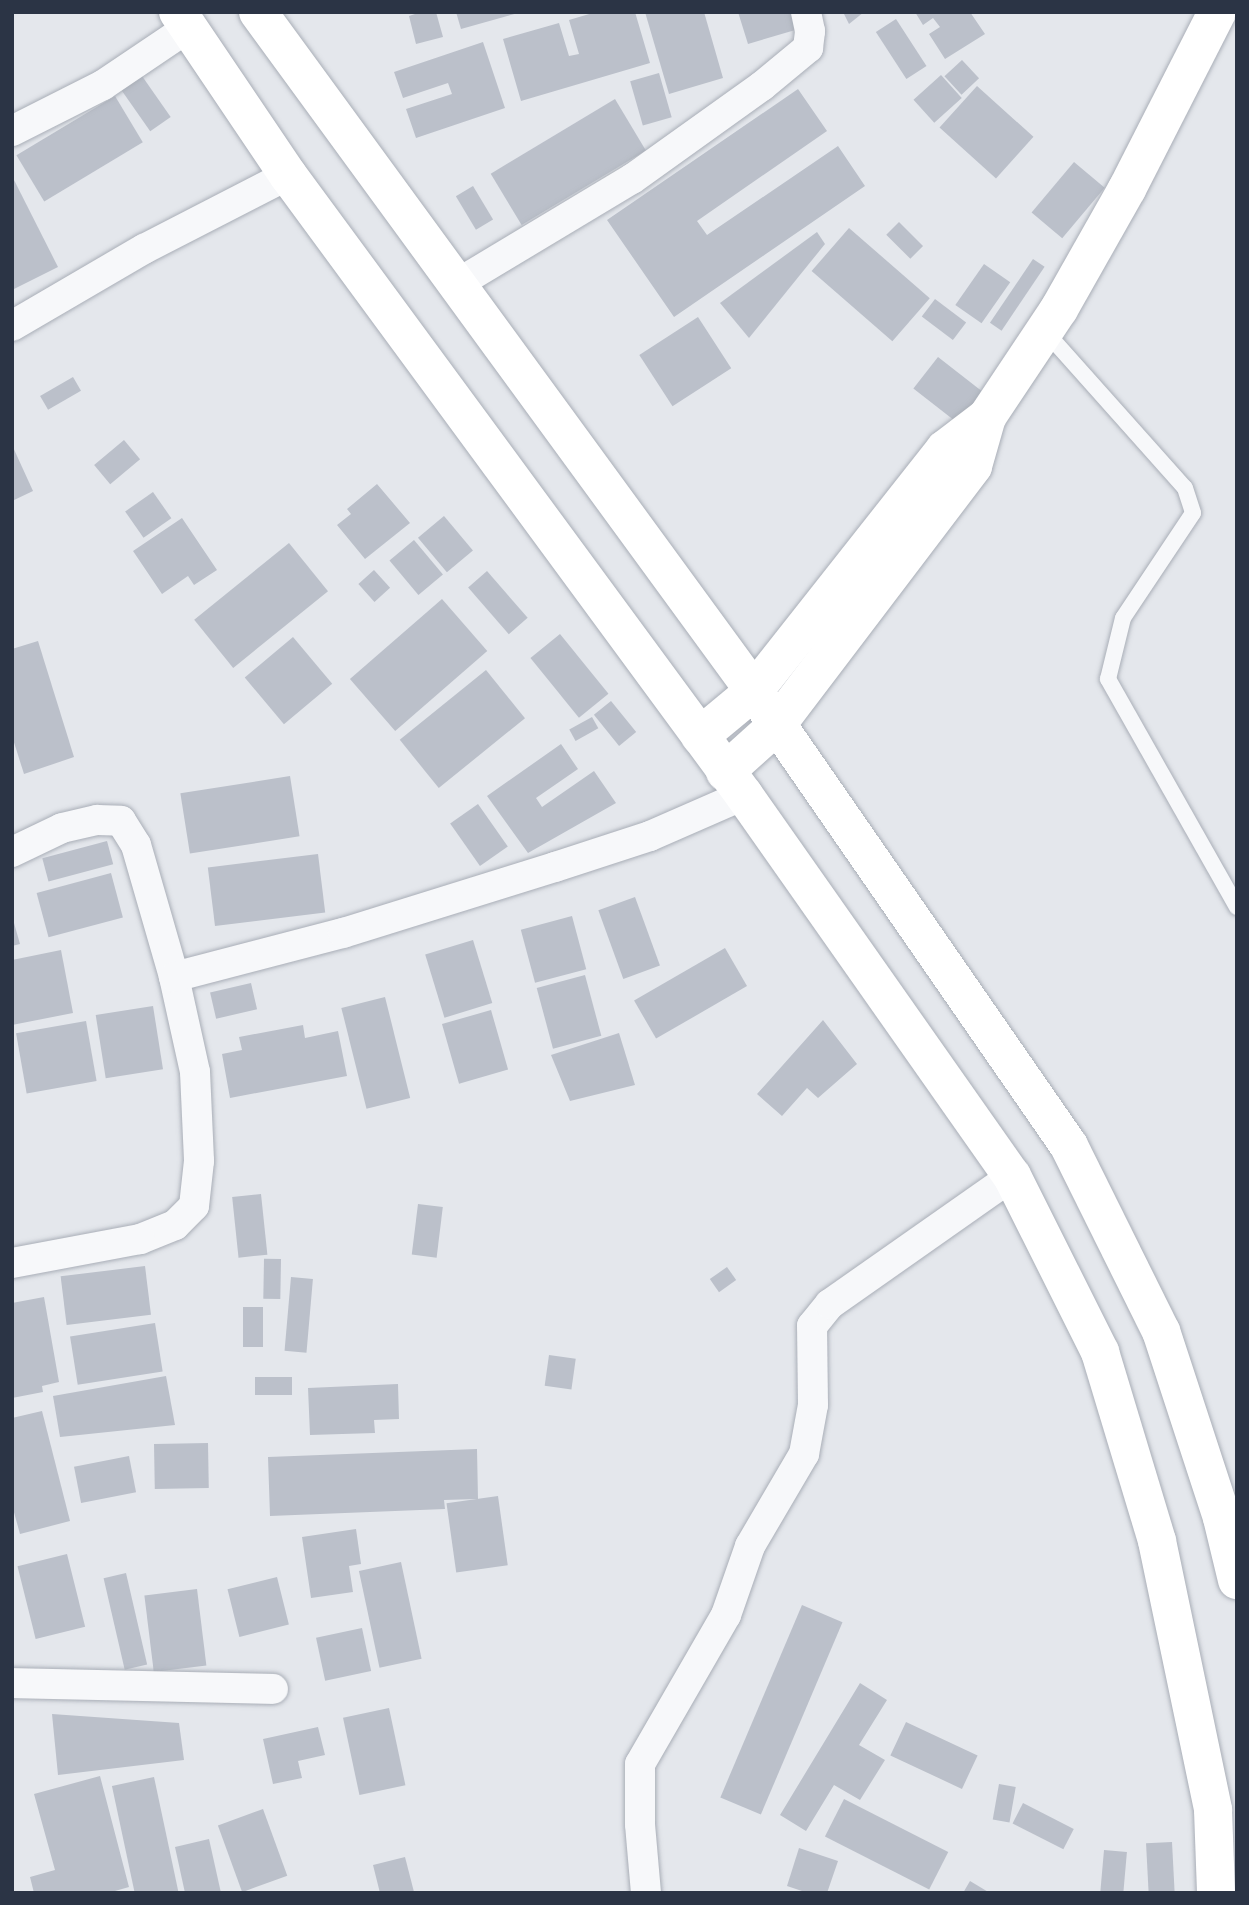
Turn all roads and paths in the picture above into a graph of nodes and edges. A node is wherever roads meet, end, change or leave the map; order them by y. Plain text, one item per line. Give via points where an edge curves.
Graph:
1 (258, 12) edge
2 (806, 12) edge
3 (1217, 12) edge
4 (183, 20) edge
5 (12, 131) edge
6 (288, 175) junction
7 (457, 284) junction
8 (12, 326) edge
9 (1045, 331) junction
10 (987, 417) junction
11 (754, 691) junction
12 (775, 726) junction
13 (700, 736) junction
14 (735, 784) junction
15 (12, 852) edge
16 (1237, 907) edge
17 (174, 977) junction
18 (1012, 1176) junction
19 (12, 1263) edge
20 (1237, 1580) edge
21 (12, 1683) edge
22 (273, 1689) dead end
23 (646, 1893) edge
24 (1216, 1893) edge

1 - 7 main road
2 - 7 street via 808,48 761,86 632,179
3 - 9 main road via 1127,189
4 - 5 street via 103,85
4 - 6 main road
6 - 8 street via 144,249
6 - 13 main road
7 - 11 main road
9 - 10 main road
9 - 16 lane via 1185,488 1193,513 1123,618 1108,679
10 - 11 main road via 945,449
10 - 12 main road via 973,466
11 - 12 main road
11 - 13 main road
12 - 14 main road
12 - 20 main road via 1069,1146 1161,1331 1222,1518
13 - 14 main road
14 - 17 street via 650,836 343,933
14 - 18 main road
15 - 17 street via 62,828 97,820 121,821 136,845
17 - 19 street via 195,1072 199,1161 194,1206 175,1225 140,1240
18 - 23 street via 830,1304 813,1326 813,1405 804,1454 750,1546 726,1615 640,1764
18 - 24 main road via 1100,1352 1157,1541 1213,1810
21 - 22 street

